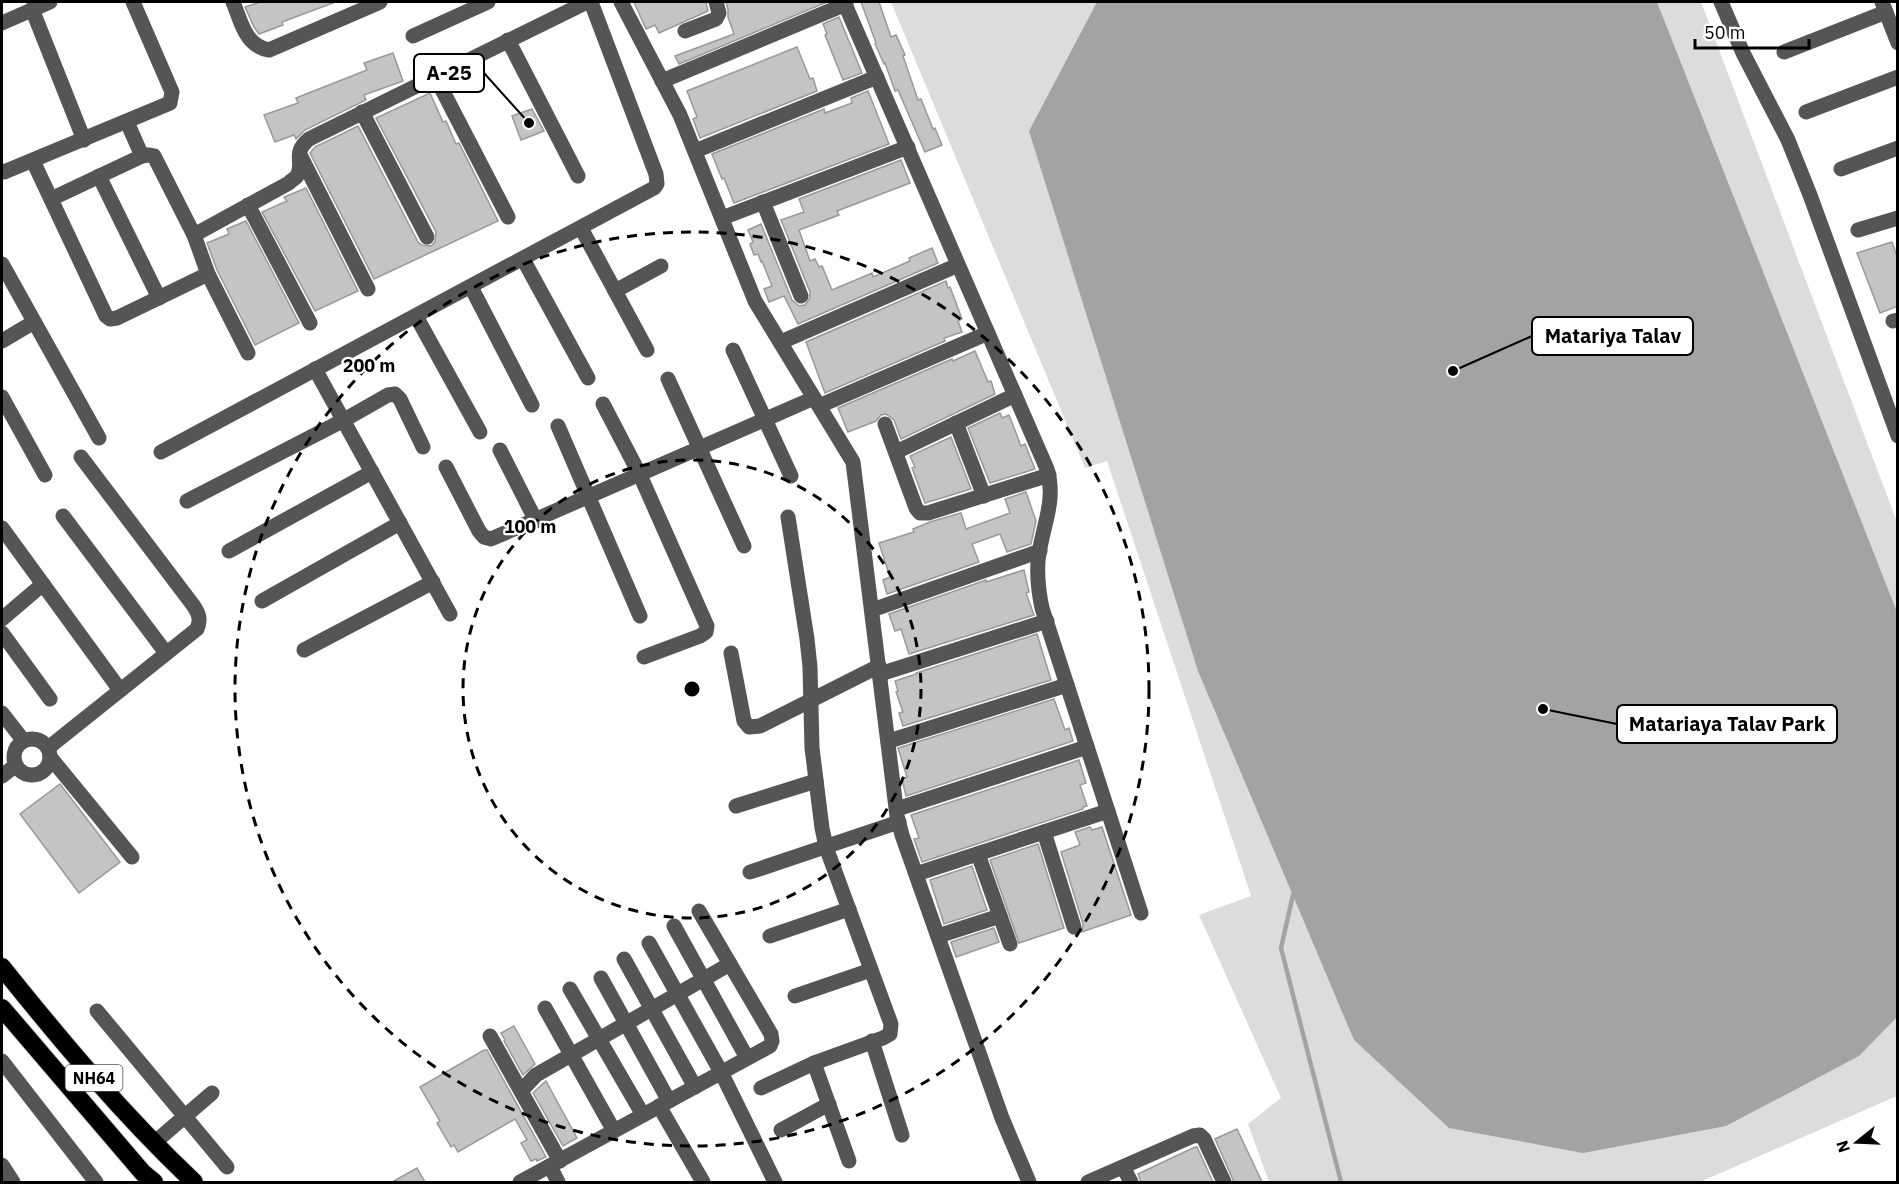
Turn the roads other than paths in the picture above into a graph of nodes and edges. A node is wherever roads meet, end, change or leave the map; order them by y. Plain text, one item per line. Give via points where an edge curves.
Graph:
1 (50, 2) edge
2 (133, 2) edge
3 (233, 2) edge
4 (380, 2) edge
5 (488, 2) edge
6 (589, 2) edge
7 (621, 2) edge
8 (716, 2) edge
9 (1721, 2) edge
10 (845, 3) edge
11 (33, 9) junction
12 (1889, 13) edge
13 (2, 23) edge
14 (685, 31) dead end
15 (413, 36) dead end
16 (508, 40) junction
17 (1898, 42) edge
18 (1784, 52) dead end
19 (435, 76) junction
20 (878, 77) junction
21 (1898, 77) edge
22 (662, 81) junction
23 (363, 112) junction
24 (1806, 112) dead end
25 (127, 122) junction
26 (84, 140) junction
27 (908, 147) junction
28 (1898, 148) edge
29 (695, 151) junction
30 (299, 153) junction
31 (142, 156) junction
32 (33, 161) junction
33 (1841, 169) dead end
34 (2, 171) edge
35 (99, 176) junction
36 (578, 176) dead end
37 (51, 199) junction
38 (763, 202) junction
39 (249, 205) junction
40 (508, 217) dead end
41 (722, 218) junction
42 (1898, 218) edge
43 (581, 228) junction
44 (1858, 231) dead end
45 (194, 235) junction
46 (427, 237) dead end
47 (523, 259) junction
48 (2, 264) edge
49 (958, 265) junction
50 (661, 266) dead end
51 (208, 274) junction
52 (471, 286) junction
53 (368, 289) dead end
54 (615, 291) junction
55 (801, 296) dead end
56 (159, 298) junction
57 (416, 315) junction
58 (34, 322) junction
59 (310, 323) dead end
60 (988, 333) junction
61 (2, 341) edge
62 (781, 342) junction
63 (647, 350) dead end
64 (733, 350) dead end
65 (248, 353) dead end
66 (315, 369) junction
67 (588, 378) dead end
68 (668, 379) dead end
69 (1015, 395) junction
70 (2, 397) edge
71 (817, 402) junction
72 (603, 404) dead end
73 (532, 405) dead end
74 (344, 420) junction
75 (765, 420) junction
76 (885, 423) dead end
77 (956, 423) junction
78 (558, 426) dead end
79 (480, 432) dead end
80 (1898, 436) edge
81 (99, 438) dead end
82 (423, 447) dead end
83 (701, 448) junction
84 (500, 450) dead end
85 (161, 452) dead end
86 (896, 452) junction
87 (81, 457) dead end
88 (446, 467) dead end
89 (372, 472) junction
90 (640, 475) junction
91 (1049, 475) junction
92 (45, 476) dead end
93 (791, 476) dead end
94 (984, 496) junction
95 (589, 497) junction
96 (187, 501) dead end
97 (63, 516) dead end
98 (788, 517) dead end
99 (536, 521) junction
100 (400, 523) junction
101 (2, 528) edge
102 (744, 546) dead end
103 (229, 550) dead end
104 (1040, 551) junction
105 (433, 582) junction
106 (43, 584) junction
107 (262, 600) dead end
108 (872, 610) junction
109 (450, 614) dead end
110 (640, 616) dead end
111 (2, 620) edge
112 (1047, 621) junction
113 (2, 633) edge
114 (304, 650) dead end
115 (731, 652) dead end
116 (166, 653) junction
117 (644, 657) dead end
118 (880, 670) junction
119 (1067, 685) junction
120 (120, 690) junction
121 (50, 699) dead end
122 (811, 702) junction
123 (2, 713) edge
124 (23, 740) junction
125 (889, 741) junction
126 (1087, 747) junction
127 (49, 753) junction
128 (16, 765) junction
129 (2, 776) edge
130 (816, 781) junction
131 (736, 806) dead end
132 (1108, 811) junction
133 (898, 815) junction
134 (1044, 832) junction
135 (826, 847) junction
136 (978, 854) junction
137 (132, 857) dead end
138 (750, 872) dead end
139 (916, 874) junction
140 (849, 909) junction
141 (699, 910) dead end
142 (1142, 913) dead end
143 (1000, 916) junction
144 (674, 926) dead end
145 (1074, 927) dead end
146 (771, 936) dead end
147 (938, 936) junction
148 (649, 943) dead end
149 (1010, 944) dead end
150 (624, 959) dead end
151 (730, 964) junction
152 (2, 967) edge
153 (871, 970) junction
154 (601, 978) dead end
155 (704, 980) junction
156 (570, 989) dead end
157 (678, 995) junction
158 (795, 996) dead end
159 (2, 1008) edge
160 (545, 1008) dead end
161 (652, 1010) junction
162 (97, 1011) dead end
163 (626, 1025) junction
164 (490, 1036) dead end
165 (600, 1040) junction
166 (872, 1041) junction
167 (572, 1056) junction
168 (747, 1058) junction
169 (2, 1061) edge
170 (814, 1063) junction
171 (721, 1072) junction
172 (695, 1086) junction
173 (762, 1088) dead end
174 (521, 1091) junction
175 (212, 1093) dead end
176 (664, 1104) junction
177 (829, 1104) junction
178 (643, 1115) junction
179 (185, 1117) junction
180 (781, 1130) dead end
181 (614, 1131) junction
182 (902, 1135) dead end
183 (154, 1143) junction
184 (849, 1161) dead end
185 (555, 1163) junction
186 (2, 1165) edge
187 (226, 1167) dead end
188 (1124, 1167) junction
189 (13, 1182) edge
190 (96, 1182) edge
191 (154, 1182) edge
192 (194, 1182) edge
193 (520, 1182) edge
194 (558, 1182) edge
195 (703, 1182) edge
196 (775, 1182) edge
197 (1029, 1182) edge
198 (1088, 1182) edge
199 (1131, 1182) edge
200 (1224, 1182) edge

1 - 11 street
2 - 25 street via 172,98 166,106
3 - 4 street via 253,44 269,50
5 - 15 street
6 - 16 street
6 - 43 street via 657,184
7 - 22 street
8 - 14 street via 716,19
9 - 80 street via 1788,140
10 - 20 street
10 - 22 street
11 - 13 street
11 - 26 street
12 - 17 street
12 - 18 street
16 - 19 street
16 - 36 street
19 - 23 street
19 - 40 street
20 - 27 street
20 - 29 street
21 - 24 street
22 - 29 street
23 - 30 street via 309,139
23 - 46 street
25 - 26 street
25 - 31 street
26 - 32 street
27 - 38 street
27 - 49 street
28 - 33 street
29 - 41 street
30 - 39 street via 297,176
30 - 53 street
31 - 35 street
31 - 45 street via 157,159
32 - 34 street
32 - 37 street
35 - 37 street
35 - 56 street
37 - 56 street via 106,316 117,318
38 - 41 street
38 - 55 street
39 - 45 street
39 - 59 street
41 - 62 street via 755,301
42 - 44 street
43 - 47 street
43 - 54 street
45 - 51 street
47 - 52 street
47 - 67 street
48 - 58 street
49 - 60 street
49 - 62 street
50 - 54 street
51 - 56 street
51 - 65 street
52 - 57 street
52 - 73 street
54 - 63 street
57 - 66 street
57 - 79 street
58 - 61 street
58 - 81 street
60 - 69 street
60 - 71 street
62 - 71 street
64 - 75 street
66 - 74 street
66 - 85 street
68 - 83 street
69 - 77 street
69 - 91 street
70 - 92 street
71 - 75 street
71 - 108 street via 853,462
72 - 90 street
74 - 82 street via 395,394
74 - 89 street
74 - 96 street
75 - 83 street
75 - 93 street
76 - 86 street
77 - 86 street
77 - 94 street
78 - 95 street
83 - 90 street
83 - 102 street
84 - 99 street
86 - 94 street via 920,513
87 - 116 street via 198,613 197,629
88 - 99 street via 484,537 491,539
89 - 100 street
89 - 103 street
90 - 95 street
90 - 117 street via 707,626 700,636
91 - 94 street
91 - 104 street via 1051,496
95 - 99 street
95 - 110 street
97 - 116 street
98 - 122 street via 807,639
100 - 105 street
100 - 107 street
101 - 106 street
104 - 108 street
104 - 112 street via 1040,598
105 - 109 street
105 - 114 street
106 - 111 street
106 - 120 street
108 - 118 street
112 - 118 street
112 - 119 street
113 - 121 street
115 - 122 street via 744,722 749,727 760,726
116 - 120 street
118 - 122 street
118 - 125 street
119 - 125 street
119 - 126 street
120 - 127 street
122 - 130 street
123 - 124 street
124 - 127 street via 42,741
124 - 128 street via 16,747
125 - 133 street
126 - 132 street
126 - 133 street
127 - 128 street via 47,766 40,773 31,775
127 - 137 street
128 - 129 street
130 - 131 street
130 - 135 street
132 - 134 street
132 - 142 street
133 - 135 street
133 - 139 street
134 - 136 street
134 - 145 street
135 - 138 street
135 - 140 street
136 - 139 street
136 - 143 street
139 - 147 street
140 - 146 street
140 - 153 street
141 - 151 street
143 - 147 street
143 - 149 street
144 - 155 street
147 - 197 street via 1002,1118
148 - 157 street
150 - 161 street
151 - 155 street
151 - 168 street via 771,1034 770,1046
152 - 183 highway, NH64
153 - 158 street
153 - 166 street via 891,1024 890,1034
154 - 163 street
155 - 157 street
155 - 168 street
156 - 165 street
157 - 161 street
157 - 171 street
159 - 191 highway, NH64
160 - 167 street
161 - 163 street
161 - 172 street
162 - 179 street
163 - 165 street
163 - 176 street
164 - 174 street
165 - 167 street
165 - 178 street
166 - 170 street
166 - 182 street
167 - 174 street via 536,1076
167 - 181 street
168 - 171 street
169 - 190 street
170 - 173 street
170 - 177 street
171 - 172 street
171 - 196 street
172 - 176 street
174 - 185 street
175 - 179 street
176 - 178 street
176 - 195 street
177 - 180 street
177 - 184 street
178 - 181 street
179 - 183 street
179 - 187 street
181 - 185 street
183 - 192 highway, NH64
185 - 193 street
185 - 194 street
186 - 189 street
188 - 198 street
188 - 199 street
188 - 200 street via 1200,1135

